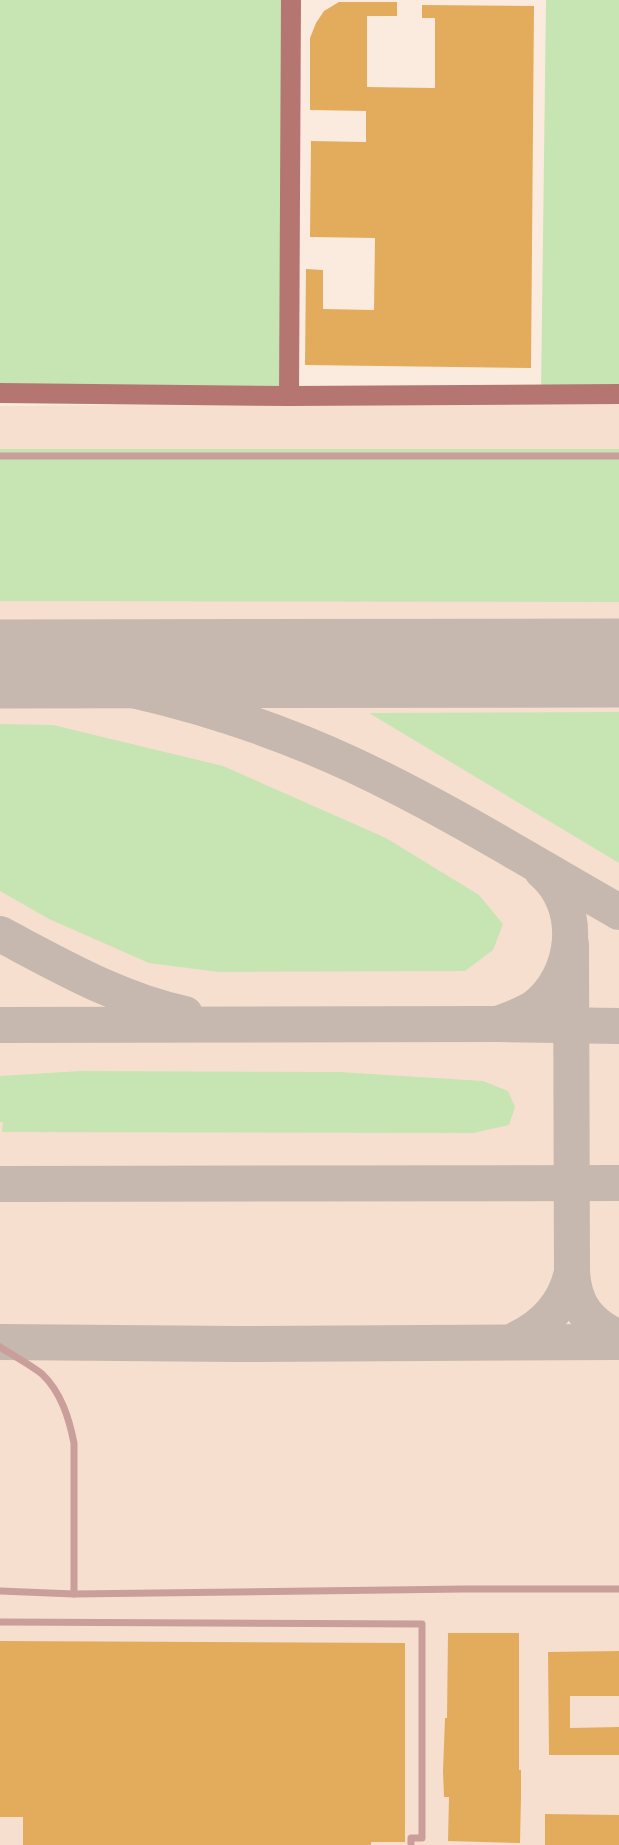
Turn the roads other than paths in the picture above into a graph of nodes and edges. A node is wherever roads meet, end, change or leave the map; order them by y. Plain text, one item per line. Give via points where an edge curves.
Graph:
1 (291, 0) edge
2 (0, 393) edge
3 (619, 394) edge
4 (289, 396) junction
5 (0, 456) edge
6 (619, 456) edge
7 (0, 1347) edge
8 (619, 1590) edge
9 (0, 1591) edge
10 (74, 1594) junction
11 (0, 1622) edge
12 (411, 1845) edge

1 - 4 street
2 - 4 street
3 - 4 street
5 - 6 lane
7 - 10 lane via 42,1374 59,1396 70,1422 74,1443
8 - 10 lane via 457,1589
9 - 10 lane
11 - 12 lane via 422,1624 422,1838 411,1838

